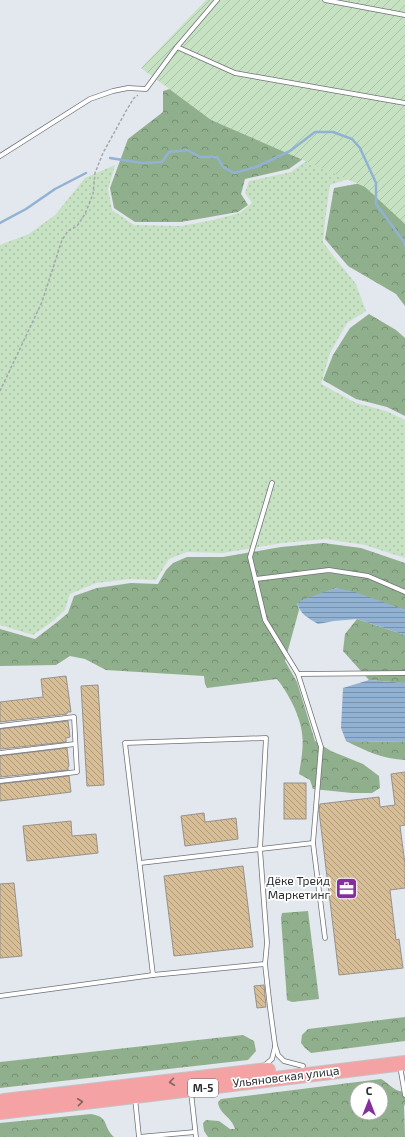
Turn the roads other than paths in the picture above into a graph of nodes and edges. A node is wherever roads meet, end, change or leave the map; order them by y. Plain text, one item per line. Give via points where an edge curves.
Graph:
1 (217, 0) edge
2 (325, 0) edge
3 (405, 15) edge
4 (176, 47) junction
5 (405, 103) edge
6 (0, 156) edge
7 (272, 483) dead end
8 (256, 579) junction
9 (405, 592) edge
10 (405, 673) edge
11 (298, 674) junction
12 (0, 726) edge
13 (75, 744) junction
14 (0, 753) edge
15 (0, 781) edge
16 (313, 843) junction
17 (260, 849) junction
18 (140, 863) junction
19 (325, 938) dead end
20 (265, 964) junction
21 (153, 975) junction
22 (0, 996) edge
23 (275, 1045) junction
24 (403, 1060) edge
25 (304, 1066) junction
26 (252, 1072) junction
27 (190, 1089) junction
28 (405, 1095) edge
29 (135, 1096) junction
30 (0, 1102) edge
31 (0, 1112) edge
32 (195, 1132) junction
33 (139, 1137) edge
34 (196, 1137) edge

1 - 4 lane
2 - 3 lane
4 - 5 lane via 235,73
4 - 6 lane via 146,89 128,88 90,99
7 - 8 lane via 250,557
8 - 9 lane via 329,570 368,576
8 - 11 lane via 265,620
10 - 11 lane
11 - 16 lane via 321,747
12 - 13 lane via 74,717
13 - 14 lane
13 - 15 lane via 77,772
16 - 17 lane
16 - 19 lane
17 - 18 lane
17 - 18 lane via 266,738 125,743
17 - 20 lane via 267,943
18 - 21 lane
20 - 21 lane
20 - 23 lane
21 - 22 lane
23 - 25 lane via 278,1055 284,1061
23 - 26 lane via 272,1059
24 - 25 highway, Ульяновская улица / М-5
24 - 27 highway, Ульяновская улица / М-5
24 - 28 lane
25 - 26 highway, Ульяновская улица / М-5
26 -> 30 highway, Ульяновская улица / М-5
27 - 29 highway, Ульяновская улица / М-5
27 - 32 lane
31 -> 29 highway, Ульяновская улица / М-5
29 - 33 lane
32 - 33 lane
32 - 34 lane

